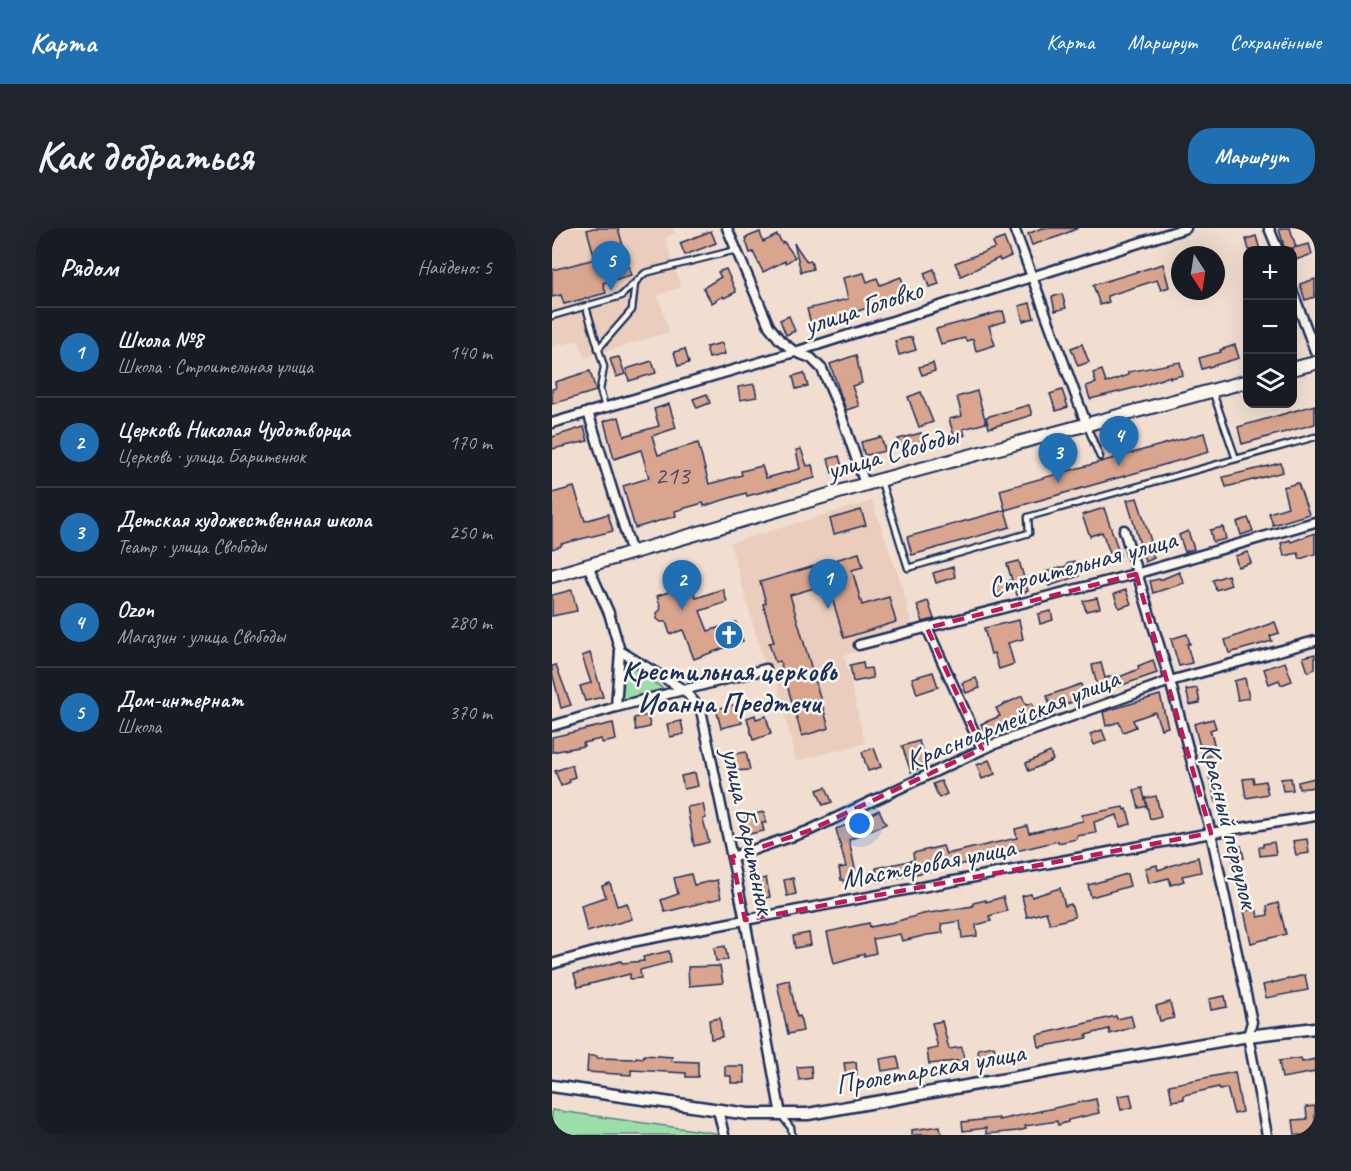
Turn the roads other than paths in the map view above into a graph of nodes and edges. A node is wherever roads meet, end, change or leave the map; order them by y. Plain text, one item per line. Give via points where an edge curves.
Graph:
1 (727, 228) edge
2 (1014, 228) edge
3 (1186, 228) edge
4 (1269, 228) edge
5 (1276, 246) edge
6 (736, 250) junction
7 (1032, 276) junction
8 (635, 283) junction
9 (1297, 300) edge
10 (586, 307) junction
11 (552, 316) edge
12 (598, 349) junction
13 (1315, 351) edge
14 (795, 352) junction
15 (1315, 363) edge
16 (1297, 368) edge
17 (1243, 382) edge
18 (1212, 390) junction
19 (605, 407) junction
20 (588, 412) junction
21 (552, 423) edge
22 (1086, 423) junction
23 (1315, 437) edge
24 (1100, 457) dead end
25 (1236, 459) junction
26 (881, 480) junction
27 (865, 484) junction
28 (1315, 522) edge
29 (1124, 530) dead end
30 (632, 553) junction
31 (588, 566) junction
32 (1136, 574) junction
33 (552, 576) edge
34 (927, 628) junction
35 (1315, 641) edge
36 (860, 645) dead end
37 (620, 651) junction
38 (766, 669) dead end
39 (1170, 681) junction
40 (684, 690) junction
41 (616, 707) junction
42 (552, 726) edge
43 (982, 749) junction
44 (1315, 816) edge
45 (1211, 833) junction
46 (732, 857) junction
47 (745, 920) junction
48 (552, 964) edge
49 (1315, 1028) edge
50 (1248, 1036) junction
51 (552, 1086) edge
52 (718, 1110) junction
53 (781, 1115) junction
54 (724, 1135) edge
55 (792, 1135) edge
56 (1267, 1135) edge

1 - 6 street
2 - 7 street
3 - 7 street, улица Головко
4 - 5 street
6 - 8 lane via 645,273
6 - 14 street via 769,326
7 - 14 street, улица Головко
7 - 22 street
8 - 10 lane via 621,296
8 - 12 lane via 632,310
9 - 13 street
10 - 11 lane
10 - 12 lane
12 - 19 lane via 604,368 600,390
14 - 19 street, улица Головко
14 - 27 street via 811,358 822,369
15 - 16 main road
17 - 18 main road, улица Свободы
18 - 22 main road, улица Свободы
18 - 25 lane
19 - 20 street, улица Головко
20 - 21 street, улица Головко
20 - 30 street
22 - 24 lane
22 - 26 main road, улица Свободы
23 - 25 lane
25 - 26 lane via 1028,517 1029,534 908,568
26 - 27 main road, улица Свободы
27 - 30 main road, улица Свободы
28 - 32 street, Строительная улица
29 - 32 street, Красный переулок
30 - 31 main road, улица Свободы
31 - 33 main road, улица Свободы
31 - 37 street via 609,613
32 - 34 street, Строительная улица
32 - 39 street, Красный переулок
34 - 36 street, Строительная улица
34 - 43 street
35 - 39 street, Красноармейская улица
37 - 40 street, улица Баритенюк
37 - 41 street
38 - 40 street
39 - 43 street, Красноармейская улица
39 - 45 street, Красный переулок
40 - 41 street
40 - 46 street, улица Баритенюк via 701,710
41 - 42 street
43 - 46 street, Красноармейская улица via 808,831
44 - 45 street, Мастеровая улица
45 - 47 street, Мастеровая улица
45 - 50 street, Красный переулок via 1252,1022
46 - 47 street, улица Баритенюк
47 - 48 street, Мастеровая улица via 626,944
47 - 53 street, улица Баритенюк
49 - 50 street, Пролетарская улица
50 - 53 street, Пролетарская улица via 820,1112
50 - 56 street, Красный переулок
51 - 52 street, Пролетарская улица
52 - 53 street, Пролетарская улица
52 - 54 street
53 - 55 lane

